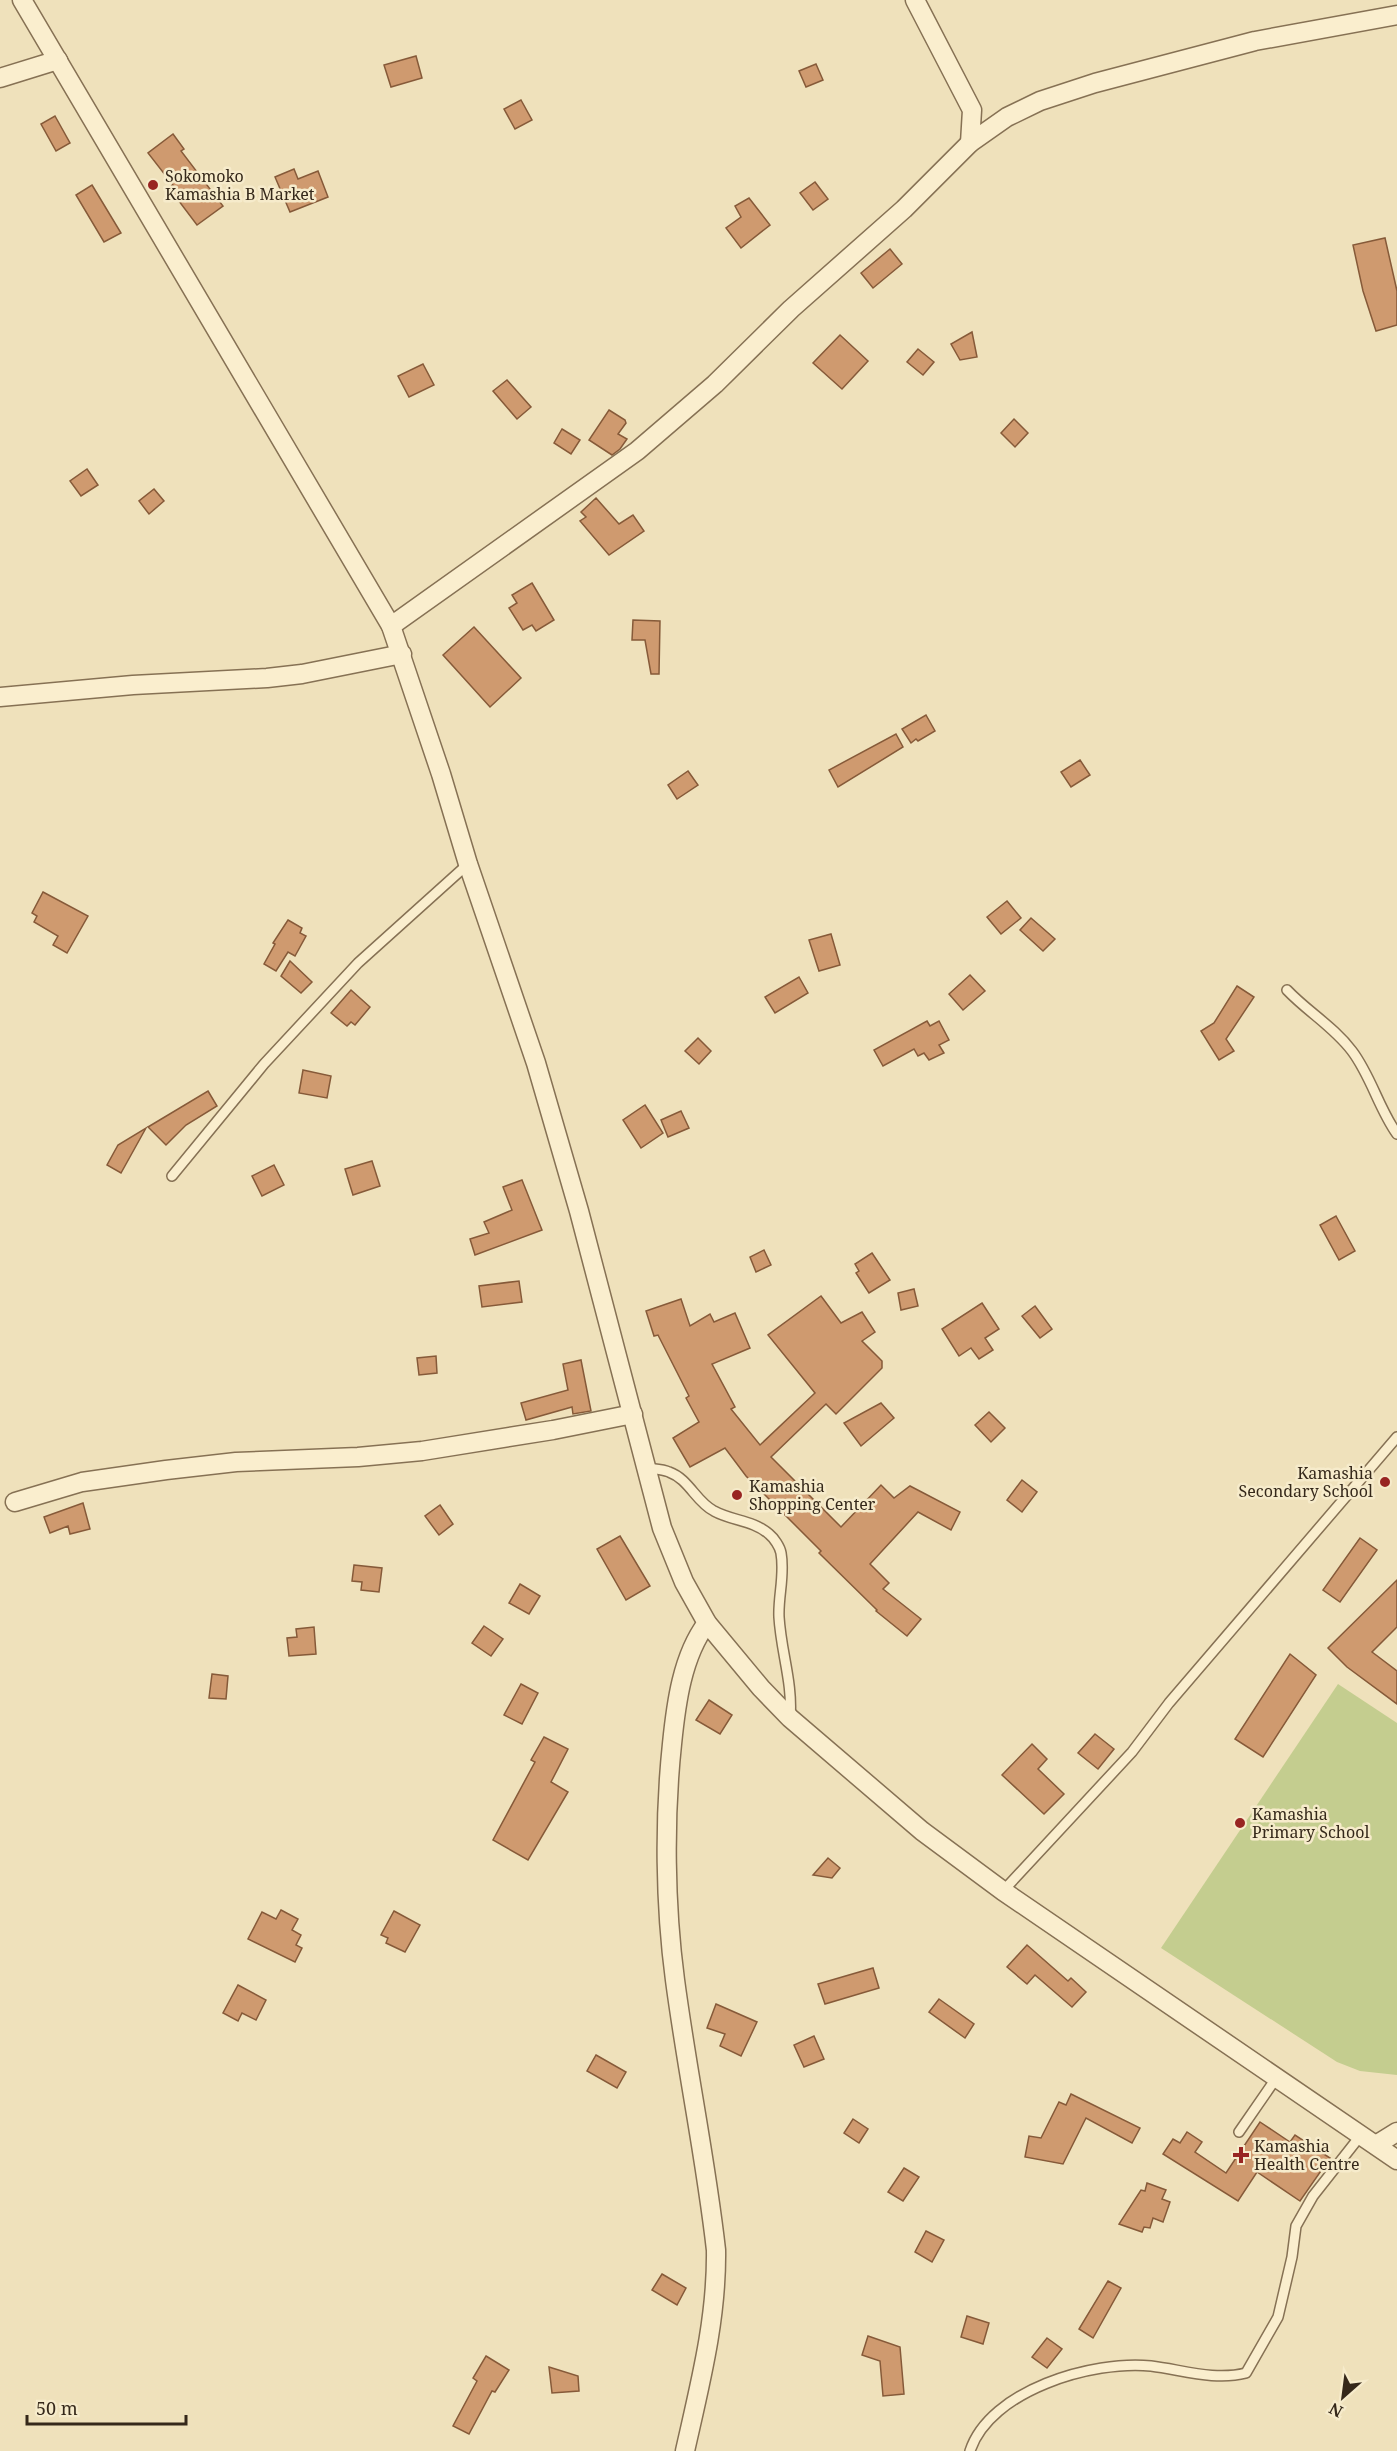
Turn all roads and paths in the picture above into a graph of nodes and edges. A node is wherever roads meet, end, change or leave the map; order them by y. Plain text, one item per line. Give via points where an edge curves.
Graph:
1 (22, 0) edge
2 (915, 0) edge
3 (1397, 15) edge
4 (58, 60) junction
5 (0, 78) edge
6 (970, 143) junction
7 (391, 626) junction
8 (402, 654) junction
9 (0, 697) edge
10 (468, 864) junction
11 (1287, 990) dead end
12 (1397, 1134) edge
13 (172, 1176) dead end
14 (633, 1414) junction
15 (1397, 1437) edge
16 (647, 1468) junction
17 (15, 1502) dead end
18 (706, 1623) junction
19 (790, 1718) junction
20 (1004, 1891) junction
21 (1277, 2077) junction
22 (1239, 2132) dead end
23 (1397, 2132) edge
24 (1361, 2134) junction
25 (1376, 2145) junction
26 (1397, 2160) edge
27 (685, 2451) edge
28 (970, 2451) edge

1 - 4 street
2 - 6 street via 972,110
3 - 6 street via 1255,41 1095,83 1006,117
4 - 5 street
4 - 7 street
6 - 7 street via 715,384 637,451
7 - 8 street
8 - 9 street via 267,678
8 - 10 street
10 - 13 lane via 358,963 264,1064
10 - 14 street via 536,1063
11 - 12 lane via 1334,1030 1353,1053
14 - 16 street
14 - 17 street via 422,1451 166,1470 82,1482
15 - 20 lane via 1169,1703 1132,1752
16 - 18 street via 672,1555
16 - 19 lane via 681,1479 714,1511 755,1524 770,1534 780,1550 783,1565 779,1617 790,1680
18 - 19 street
18 - 27 street via 693,1647 683,1680 668,1780 669,1911 675,1978 716,2250 717,2289
19 - 20 street via 922,1831
20 - 21 street
21 - 22 lane
21 - 24 street
23 - 25 street
24 - 25 street
24 - 28 lane via 1313,2196 1296,2226 1278,2317 1246,2373 1230,2377 1149,2366 1110,2367 1062,2378 1004,2405 983,2426
25 - 26 street

